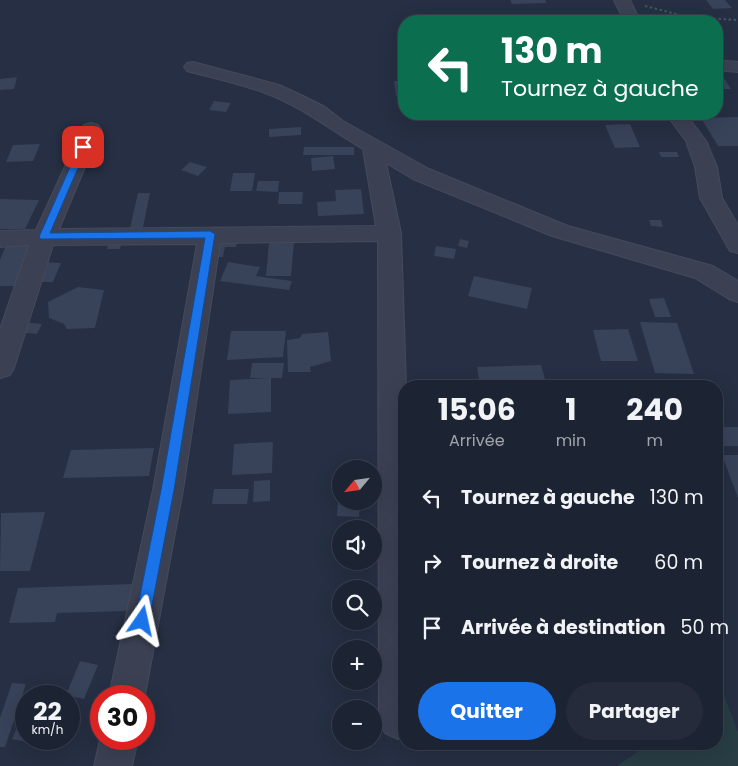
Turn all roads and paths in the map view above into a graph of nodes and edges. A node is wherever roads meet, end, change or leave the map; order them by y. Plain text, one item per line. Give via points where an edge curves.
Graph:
1 (622, 0) edge
2 (629, 15) edge
3 (680, 15) edge
4 (723, 19) edge
5 (738, 20) edge
6 (723, 66) edge
7 (193, 67) dead end
8 (738, 67) edge
9 (680, 120) edge
10 (91, 129) dead end
11 (373, 147) junction
12 (389, 233) junction
13 (210, 234) junction
14 (44, 237) junction
15 (0, 239) edge
16 (738, 245) edge
17 (738, 293) edge
18 (0, 368) edge
19 (129, 685) edge
20 (398, 720) dead end
21 (117, 750) edge
22 (113, 766) edge

1 - 2 street
1 - 3 path
4 - 5 path
6 - 8 street
7 - 11 street via 294,98
9 - 16 street via 696,141 706,167 710,198
10 - 14 street
11 - 12 street
11 - 17 street via 421,174 550,227 704,272
12 - 13 street
12 - 20 street
13 - 14 street
13 - 19 street via 168,490
14 - 15 street
14 - 18 street
21 - 22 street

